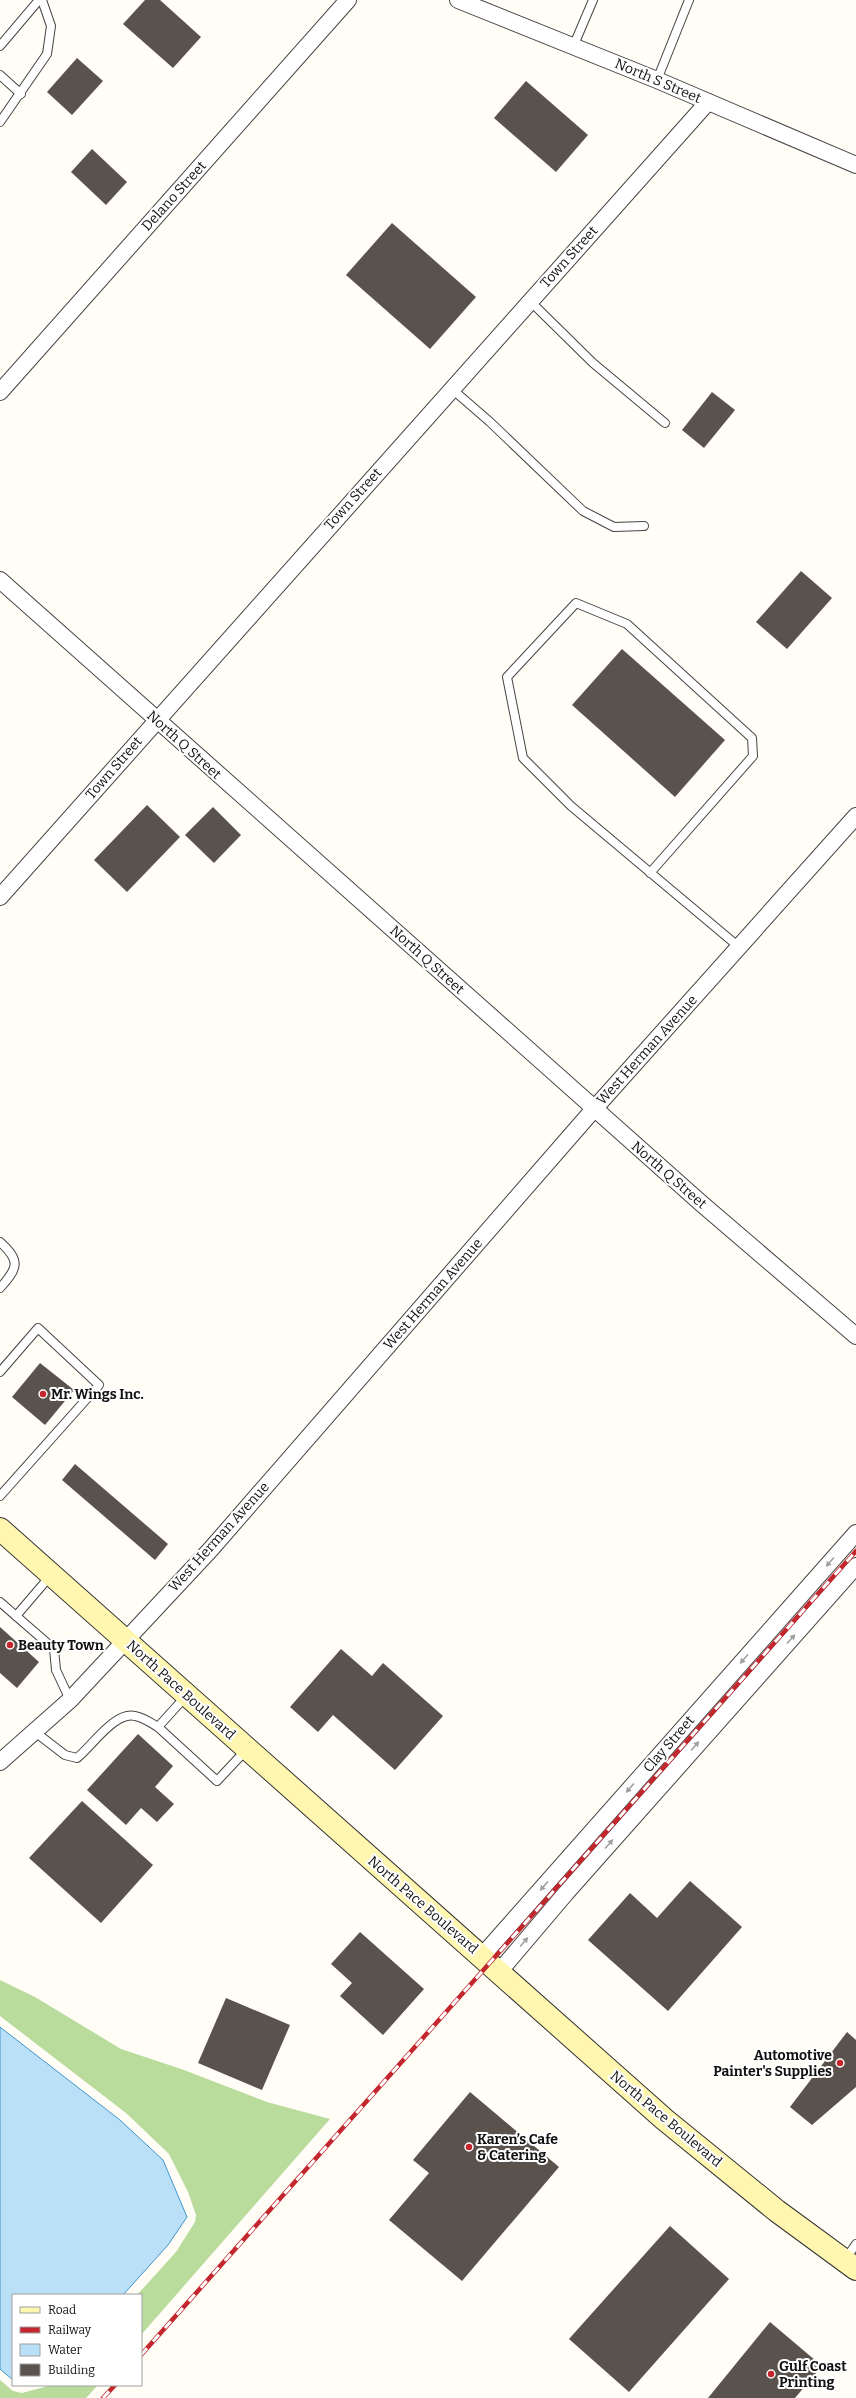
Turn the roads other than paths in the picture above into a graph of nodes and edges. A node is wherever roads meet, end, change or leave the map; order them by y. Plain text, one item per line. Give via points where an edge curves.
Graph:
1 (39, 0) edge
2 (42, 0) edge
3 (348, 0) edge
4 (458, 0) edge
5 (593, 0) edge
6 (689, 0) edge
7 (0, 46) edge
8 (573, 47) junction
9 (0, 75) edge
10 (657, 80) junction
11 (21, 94) junction
12 (708, 102) junction
13 (0, 122) edge
14 (856, 165) edge
15 (530, 301) junction
16 (452, 389) junction
17 (0, 392) edge
18 (665, 423) dead end
19 (644, 526) dead end
20 (0, 580) edge
21 (156, 720) junction
22 (856, 816) edge
23 (650, 873) junction
24 (0, 897) edge
25 (739, 947) junction
26 (594, 1109) junction
27 (0, 1242) edge
28 (0, 1288) edge
29 (856, 1336) edge
30 (0, 1372) edge
31 (0, 1496) edge
32 (0, 1529) edge
33 (856, 1533) edge
34 (856, 1566) edge
35 (51, 1574) junction
36 (0, 1602) edge
37 (16, 1616) junction
38 (125, 1640) junction
39 (186, 1695) junction
40 (70, 1700) junction
41 (158, 1727) junction
42 (34, 1732) junction
43 (247, 1749) junction
44 (0, 1762) edge
45 (482, 1956) junction
46 (499, 1972) junction
47 (852, 2258) edge

1 - 7 lane
2 - 11 lane via 51,26 47,54
3 - 17 street, Delano Street
4 - 8 street, North S Street
5 - 8 lane
6 - 10 lane
8 - 10 street, North S Street
9 - 11 lane
10 - 12 street, North S Street
11 - 13 lane
12 - 14 street, North S Street
12 - 15 street, Town Street
15 - 16 street, Town Street
15 - 18 lane via 593,363
16 - 19 lane via 583,512 614,527
16 - 21 street, Town Street
20 - 21 street, North Q Street
21 - 24 street, Town Street
21 - 26 street, North Q Street
22 - 25 street, West Herman Avenue
23 - 23 lane via 571,806 523,758 507,677 576,603 627,624 752,738 753,756
23 - 25 lane
25 - 26 street, West Herman Avenue
26 - 29 street, North Q Street
26 - 38 street, West Herman Avenue via 211,1549
27 - 28 lane via 12,1254 15,1266 12,1275
30 - 31 lane via 38,1328 99,1385
32 - 35 main road, North Pace Boulevard
33 -> 45 street, Clay Street
46 -> 34 street, Clay Street
35 - 37 lane
35 - 38 main road, North Pace Boulevard
36 - 37 lane
37 - 40 lane via 54,1649 56,1670
38 - 39 main road, North Pace Boulevard
38 - 40 street, West Herman Avenue
39 - 41 lane
39 - 43 main road, North Pace Boulevard
40 - 42 street, West Herman Avenue
41 - 42 lane via 134,1715 116,1719 77,1758 65,1755
41 - 43 lane via 217,1781
42 - 44 street, West Herman Avenue
43 - 45 main road, North Pace Boulevard
45 - 46 main road, North Pace Boulevard
46 - 47 main road, North Pace Boulevard via 664,2119 777,2211

